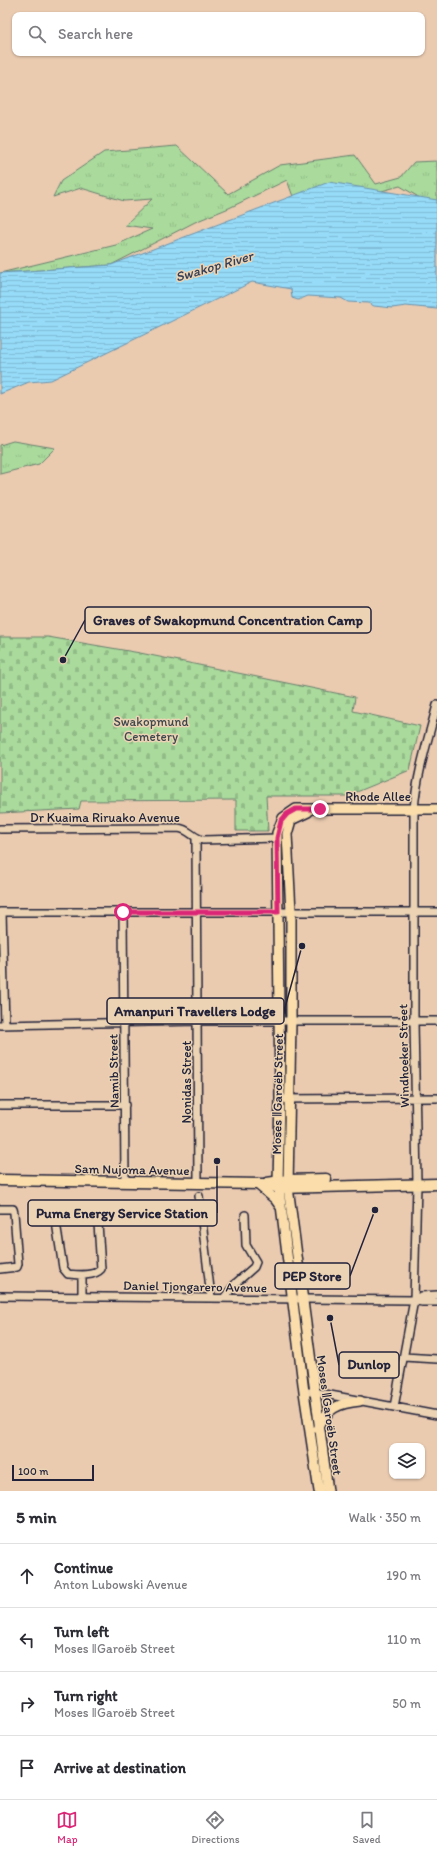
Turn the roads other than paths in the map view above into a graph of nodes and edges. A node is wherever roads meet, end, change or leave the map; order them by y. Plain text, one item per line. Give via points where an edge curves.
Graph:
1 (437, 705) edge
2 (320, 809) junction
3 (414, 809) junction
4 (437, 809) edge
5 (0, 829) edge
6 (196, 838) junction
7 (277, 838) junction
8 (1, 912) edge
9 (123, 912) junction
10 (197, 912) junction
11 (278, 912) junction
12 (291, 912) junction
13 (414, 912) junction
14 (437, 912) edge
15 (198, 1021) junction
16 (279, 1021) junction
17 (292, 1021) junction
18 (414, 1021) junction
19 (437, 1021) edge
20 (124, 1023) junction
21 (3, 1025) edge
22 (415, 1098) junction
23 (437, 1098) edge
24 (280, 1099) junction
25 (291, 1100) junction
26 (0, 1105) edge
27 (125, 1105) junction
28 (437, 1179) edge
29 (0, 1180) edge
30 (125, 1181) junction
31 (417, 1182) junction
32 (198, 1183) junction
33 (260, 1184) junction
34 (283, 1184) junction
35 (437, 1184) edge
36 (199, 1196) dead end
37 (0, 1208) edge
38 (97, 1208) dead end
39 (280, 1208) junction
40 (54, 1209) dead end
41 (245, 1215) dead end
42 (0, 1269) edge
43 (82, 1275) junction
44 (437, 1295) edge
45 (0, 1296) edge
46 (82, 1297) junction
47 (211, 1297) junction
48 (224, 1298) junction
49 (291, 1298) junction
50 (302, 1298) junction
51 (414, 1300) junction
52 (437, 1302) edge
53 (404, 1357) junction
54 (437, 1359) edge
55 (304, 1392) junction
56 (314, 1392) junction
57 (360, 1401) junction
58 (394, 1407) junction
59 (437, 1415) edge
60 (318, 1429) junction
61 (319, 1491) edge
62 (328, 1491) edge

1 - 3 street, Windhoeker Street via 426,744
2 - 3 main road, Rhode Allee
2 - 7 main road, Moses ǁGaroëb Street via 296,809 287,814 281,821
2 - 12 main road, Moses ǁGaroëb Street via 297,816 291,820 288,827
3 - 4 main road, Rhode Allee
3 - 13 street, Windhoeker Street
5 - 6 street, Dr Kuaima Riruako Avenue via 178,828 186,829
6 - 7 street, Dr Kuaima Riruako Avenue via 207,841
6 - 10 street, Nonidas Street
7 - 11 main road, Moses ǁGaroëb Street
8 - 9 street
8 - 21 street
9 - 10 street
9 - 20 street, Namib Street
10 - 11 street
10 - 15 street, Nonidas Street
11 - 12 street
11 - 16 main road, Moses ǁGaroëb Street
12 - 13 street
12 - 17 main road, Moses ǁGaroëb Street
13 - 14 street
13 - 18 street, Windhoeker Street
15 - 16 street
15 - 20 street
15 - 32 street, Nonidas Street
16 - 17 street
16 - 24 main road, Moses ǁGaroëb Street
17 - 18 street
17 - 25 main road, Moses ǁGaroëb Street
18 - 19 street
18 - 22 street, Windhoeker Street
20 - 21 street
20 - 27 street, Namib Street
22 - 23 street
22 - 25 street
22 - 31 street, Windhoeker Street
24 - 25 street
24 - 34 main road, Moses ǁGaroëb Street
25 - 34 main road, Moses ǁGaroëb Street
26 - 27 street
27 - 30 street, Namib Street
28 - 31 highway, Sam Nujoma Avenue
29 - 30 highway, Sam Nujoma Avenue
30 - 32 highway, Sam Nujoma Avenue
31 - 34 highway, Sam Nujoma Avenue
31 - 35 highway, Sam Nujoma Avenue
31 - 51 street, Windhoeker Street
32 - 33 highway, Sam Nujoma Avenue
33 - 34 highway, Sam Nujoma Avenue
33 - 39 main road
34 - 39 main road, Moses ǁGaroëb Street
34 - 50 main road, Moses ǁGaroëb Street
36 - 47 street
37 - 42 street via 12,1209 14,1213 18,1264 17,1268
38 - 43 street via 101,1269
39 - 49 main road, Moses ǁGaroëb Street
40 - 43 street via 63,1268 68,1274
41 - 48 street via 246,1245 256,1262
43 - 46 street
44 - 51 street, Daniel Tjongarero Avenue via 421,1296
45 - 46 street, Daniel Tjongarero Avenue
46 - 47 street, Daniel Tjongarero Avenue
47 - 48 street, Daniel Tjongarero Avenue
48 - 49 street, Daniel Tjongarero Avenue
49 - 50 street, Daniel Tjongarero Avenue
49 - 55 main road, Moses ǁGaroëb Street
50 - 51 street, Daniel Tjongarero Avenue
50 - 56 main road, Moses ǁGaroëb Street
51 - 52 street, Daniel Tjongarero Avenue
51 - 53 street, Windhoeker Street
53 - 54 street
53 - 58 street, Windhoeker Street
55 - 56 street
55 - 61 main road, Moses ǁGaroëb Street
56 - 57 street
56 - 60 main road, Moses ǁGaroëb Street
57 - 58 street
57 - 60 main road via 343,1403 331,1409
58 - 59 street
60 - 62 main road, Moses ǁGaroëb Street

